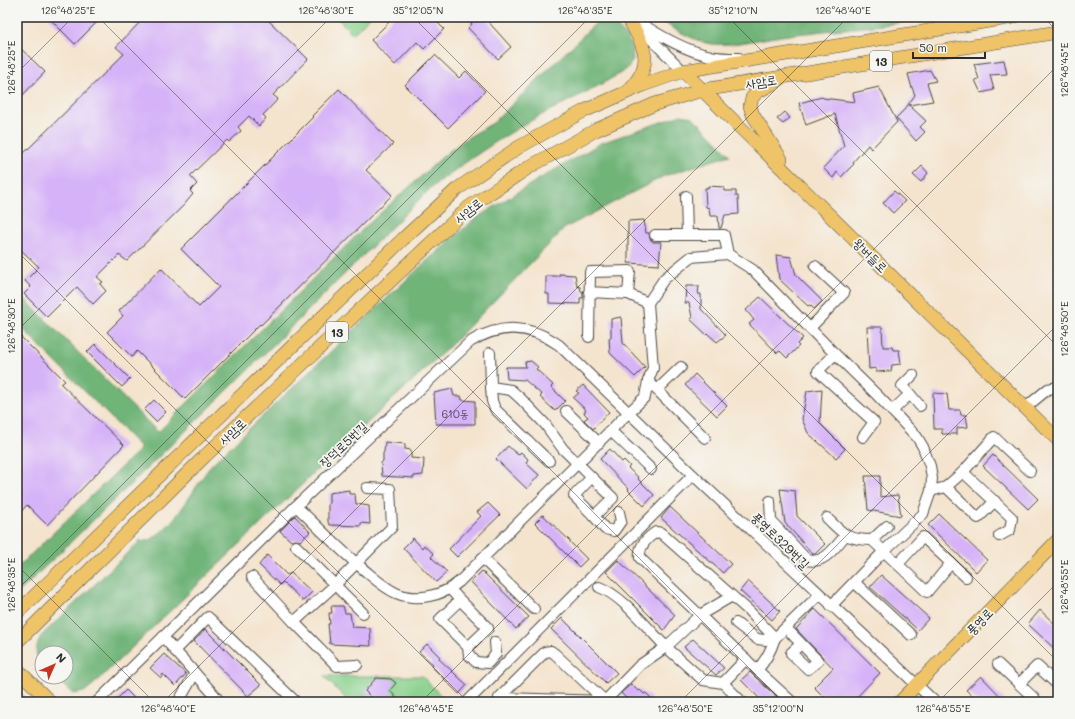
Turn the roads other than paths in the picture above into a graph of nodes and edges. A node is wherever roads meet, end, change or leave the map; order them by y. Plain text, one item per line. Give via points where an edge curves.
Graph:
1 (629, 17) edge
2 (1014, 17) edge
3 (1058, 32) edge
4 (755, 59) junction
5 (683, 71) junction
6 (785, 77) junction
7 (703, 90) junction
8 (628, 91) junction
9 (794, 179) junction
10 (686, 196) dead end
11 (655, 235) dead end
12 (687, 235) junction
13 (728, 254) junction
14 (815, 266) dead end
15 (589, 292) junction
16 (628, 294) junction
17 (648, 303) junction
18 (810, 328) junction
19 (590, 337) dead end
20 (490, 353) dead end
21 (835, 354) junction
22 (681, 367) dead end
23 (913, 375) dead end
24 (648, 381) junction
25 (491, 387) junction
26 (1058, 387) edge
27 (657, 390) junction
28 (910, 394) junction
29 (920, 406) dead end
30 (1025, 408) junction
31 (566, 411) dead end
32 (892, 411) junction
33 (628, 413) junction
34 (611, 430) junction
35 (705, 438) dead end
36 (863, 438) dead end
37 (1058, 440) edge
38 (599, 443) junction
39 (549, 461) dead end
40 (577, 464) junction
41 (651, 469) dead end
42 (1030, 471) dead end
43 (963, 472) junction
44 (693, 475) junction
45 (591, 478) junction
46 (946, 487) junction
47 (367, 488) dead end
48 (931, 491) junction
49 (770, 501) dead end
50 (995, 501) junction
51 (296, 506) junction
52 (619, 512) dead end
53 (594, 516) junction
54 (827, 518) dead end
55 (887, 526) dead end
56 (845, 536) junction
57 (999, 536) dead end
58 (872, 540) junction
59 (1058, 540) edge
60 (296, 546) dead end
61 (884, 551) junction
62 (482, 558) junction
63 (356, 563) junction
64 (951, 563) junction
65 (898, 564) junction
66 (252, 577) dead end
67 (966, 577) dead end
68 (854, 582) junction
69 (335, 585) junction
70 (599, 587) dead end
71 (450, 589) junction
72 (819, 595) junction
73 (732, 596) junction
74 (460, 600) junction
75 (832, 606) junction
76 (534, 609) dead end
77 (363, 613) dead end
78 (17, 614) edge
79 (700, 615) junction
80 (294, 622) junction
81 (736, 623) dead end
82 (786, 628) junction
83 (911, 635) dead end
84 (163, 637) junction
85 (774, 637) junction
86 (17, 642) edge
87 (495, 642) dead end
88 (801, 644) dead end
89 (468, 647) junction
90 (666, 647) junction
91 (175, 651) junction
92 (746, 659) junction
93 (998, 664) dead end
94 (358, 665) dead end
95 (17, 669) edge
96 (757, 670) junction
97 (195, 673) junction
98 (723, 683) junction
99 (1019, 684) junction
100 (917, 685) junction
101 (1058, 686) edge
102 (217, 698) dead end
103 (50, 702) edge
104 (97, 702) edge
105 (180, 702) edge
106 (296, 702) edge
107 (467, 702) edge
108 (606, 702) edge
109 (742, 702) edge
110 (792, 702) edge
111 (900, 702) edge
112 (935, 702) edge
113 (1038, 702) edge

1 - 4 street via 666,39 699,53 712,57
1 - 5 street
1 - 8 main road via 644,48 646,59 640,78
2 - 4 main road, 사암로 / 13
3 - 6 main road, 사암로 / 13
4 - 5 main road, 사암로 / 13
5 - 7 main road, 왕버들로
5 - 8 main road, 사암로 / 13
6 - 7 main road, 사암로 / 13
6 - 9 main road via 757,92 750,106 753,115
7 - 9 main road, 왕버들로
7 - 86 main road, 사암로 / 13 via 655,104 596,130 531,166 469,207 205,456
8 - 78 main road, 사암로 / 13 via 584,111 519,148 457,189
9 - 30 main road, 왕버들로
10 - 12 street
11 - 12 street
12 - 13 street via 724,235
13 - 17 street via 691,257 664,279
13 - 18 street via 753,270
14 - 18 street via 844,293
15 - 16 street
15 - 16 street via 590,272 630,271
15 - 19 street
16 - 17 street
17 - 24 street via 653,368
18 - 21 street
20 - 25 street
21 - 32 street
21 - 36 street via 818,371 874,422
22 - 27 street
23 - 28 street via 902,386
24 - 27 street
24 - 33 street via 645,397
25 - 39 street via 495,408
25 - 40 street via 515,393 545,424
26 - 30 street via 1048,389
27 - 35 street
28 - 29 street
28 - 32 street
30 - 37 main road, 왕버들로
31 - 38 street
32 - 48 street via 923,447 930,466
33 - 34 street
33 - 44 street, 풍영로329번길
33 - 51 street, 장덕로5번길 via 550,338 521,329 493,331 470,342
34 - 38 street
34 - 41 street
38 - 40 street
40 - 45 street
40 - 62 street
42 - 43 street via 994,437
43 - 46 street
43 - 50 street
44 - 72 street, 풍영로329번길
44 - 107 street
45 - 53 street via 574,496
45 - 53 street via 613,498
46 - 48 street
46 - 50 street via 978,518
47 - 63 street via 390,489 392,527
48 - 61 street via 923,514
49 - 56 street via 771,521 807,560 814,562 826,556
50 - 57 street via 1012,518 1010,530
51 - 63 street
51 - 84 street, 장덕로5번길
52 - 53 street via 621,521 614,531 605,529
54 - 56 street
55 - 58 street
56 - 58 street
58 - 61 street
59 - 100 main road, 풍영로
60 - 69 street
61 - 65 street
61 - 68 street
62 - 71 street
62 - 76 street
63 - 69 street
63 - 71 street via 397,594 424,598
64 - 65 street via 923,537
64 - 65 street via 927,592
64 - 67 street
66 - 80 street
68 - 75 street
68 - 83 street
69 - 77 street
69 - 80 street
70 - 90 street via 620,600
71 - 74 street
72 - 75 street, 풍영로329번길
72 - 82 street
73 - 79 street
73 - 79 street via 667,538 656,532 642,545 640,558
73 - 85 street
74 - 89 street via 488,628
74 - 89 street via 440,618
75 - 100 street, 풍영로329번길
79 - 90 street
79 - 92 street
80 - 94 street via 337,666
81 - 85 street via 757,639
82 - 85 street
82 - 88 street
84 - 91 street
84 - 104 street, 장덕로5번길
85 - 96 street via 771,650 763,665
87 - 89 street via 496,654 488,663 476,662 469,655
90 - 98 street via 704,680
90 - 108 street via 640,665
91 - 97 street
91 - 106 street via 208,617
92 - 96 street
92 - 98 street
93 - 99 street
95 - 103 main road
96 - 110 street
97 - 102 street
97 - 105 street
98 - 109 street
99 - 101 street via 1037,666
99 - 113 street
100 - 111 main road, 풍영로
100 - 112 street, 풍영로329번길
108 - 108 street via 551,651 545,652 498,698

